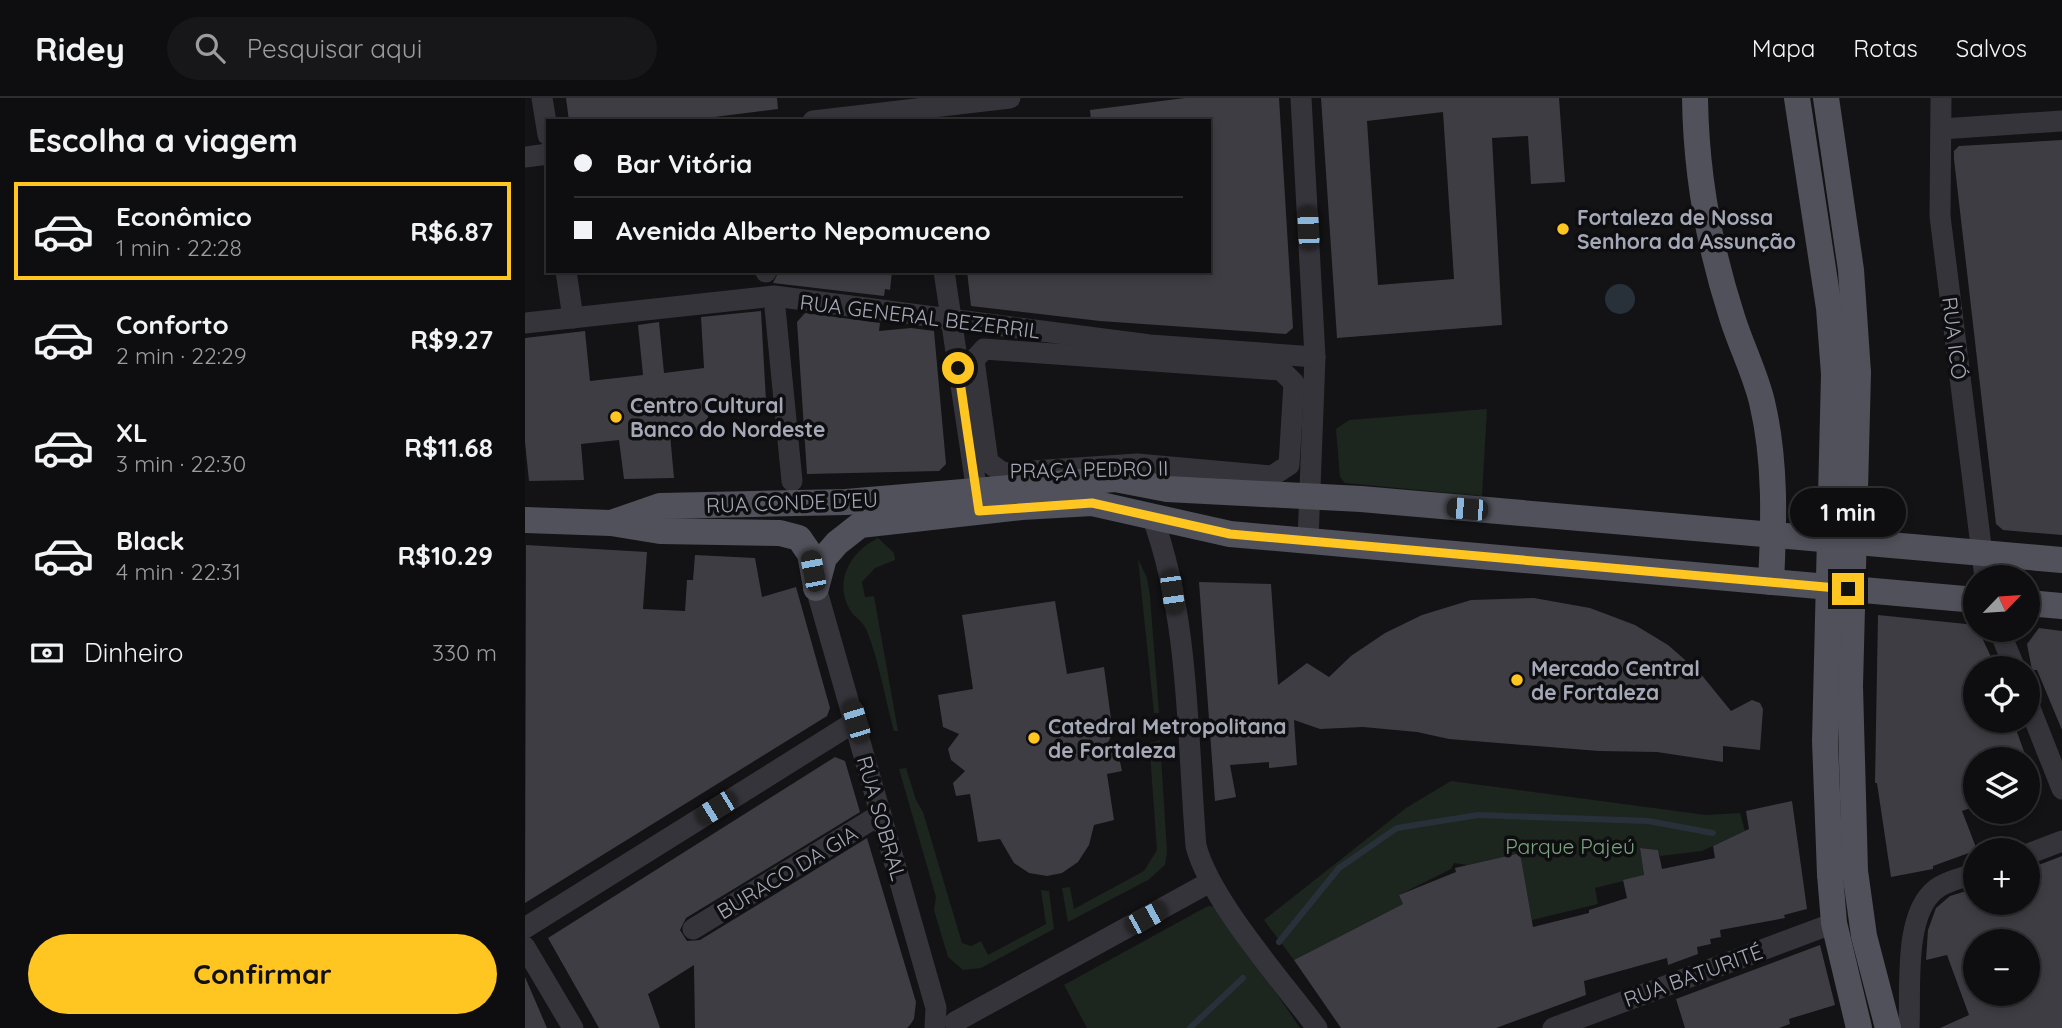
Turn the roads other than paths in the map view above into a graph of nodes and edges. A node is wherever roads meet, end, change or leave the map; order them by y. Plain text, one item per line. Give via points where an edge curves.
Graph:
1 (542, 98) edge
2 (1010, 98) edge
3 (1301, 98) edge
4 (1695, 98) edge
5 (1797, 98) edge
6 (1941, 98) edge
7 (1827, 100) edge
8 (925, 109) edge
9 (832, 119) edge
10 (2062, 121) edge
11 (546, 123) edge
12 (1941, 129) junction
13 (546, 154) edge
14 (525, 157) edge
15 (566, 273) edge
16 (944, 273) edge
17 (775, 308) dead end
18 (573, 318) junction
19 (950, 320) junction
20 (525, 323) edge
21 (1315, 357) junction
22 (1846, 373) junction
23 (1294, 383) joint
24 (792, 481) dead end
25 (1310, 498) junction
26 (978, 500) junction
27 (1152, 516) junction
28 (525, 520) edge
29 (611, 523) junction
30 (1773, 535) junction
31 (1308, 541) junction
32 (1982, 551) junction
33 (2062, 560) edge
34 (1984, 565) edge
35 (1771, 582) junction
36 (816, 588) junction
37 (1963, 599) edge
38 (2041, 605) edge
39 (2062, 606) edge
40 (856, 721) junction
41 (2040, 733) edge
42 (2062, 789) edge
43 (881, 814) junction
44 (2062, 841) edge
45 (2040, 849) edge
46 (1843, 873) junction
47 (1963, 878) edge
48 (1210, 882) junction
49 (1834, 923) junction
50 (525, 928) edge
51 (693, 929) dead end
52 (525, 947) edge
53 (942, 1019) edge
54 (573, 1028) edge
55 (1317, 1028) edge
56 (1553, 1028) edge
57 (1859, 1028) edge
58 (1888, 1028) edge
59 (1909, 1028) edge

1 - 11 street
2 - 8 street
3 - 21 street
4 - 30 main road via 1696,151 1712,245 1762,403 1775,506
5 - 22 main road
6 - 12 street, RUA ICÓ
7 - 22 main road via 1853,283
8 - 9 street
10 - 12 street
12 - 32 street, RUA ICÓ via 1940,216
13 - 14 street
15 - 18 street
16 - 19 street
17 - 24 street
18 - 19 street, RUA GENERAL BEZERRIL via 774,296
18 - 20 street, RUA GENERAL BEZERRIL
19 - 21 street, RUA GENERAL BEZERRIL via 1150,345
19 - 26 street
21 - 25 street
22 - 46 main road, bridge via 1850,686
23 - 23 street, PRAÇA PEDRO II via 1281,370 983,349 975,360 988,462 1003,473 1137,464 1272,476 1289,465
25 - 26 main road via 1167,489 1115,479
25 - 30 main road
25 - 31 street
26 - 27 main road via 1092,503
26 - 29 main road, RUA CONDE D'EU via 660,506
26 - 36 main road, RUA CONDE D'EU via 860,525 824,558
27 - 31 main road via 1230,534
27 - 48 street via 1168,566 1183,670 1196,846
28 - 29 main road, RUA CONDE D'EU
29 - 36 main road, RUA CONDE D'EU via 660,531 780,533 799,538 810,554
30 - 32 main road
30 - 35 main road
31 - 35 main road
32 - 33 main road
32 - 34 street, RUA ICÓ
35 - 37 main road
36 - 40 street, RUA SOBRAL
38 - 39 main road
40 - 43 street, RUA SOBRAL
40 - 50 street
41 - 42 street
43 - 51 street, BURACO DA GIA
43 - 53 street, RUA SOBRAL
44 - 45 street
46 - 49 main road
46 - 58 main road
47 - 59 street via 1937,888 1921,904 1914,927
48 - 53 street
48 - 55 street
49 - 56 street, RUA BATURITÉ
49 - 57 main road
52 - 54 street

